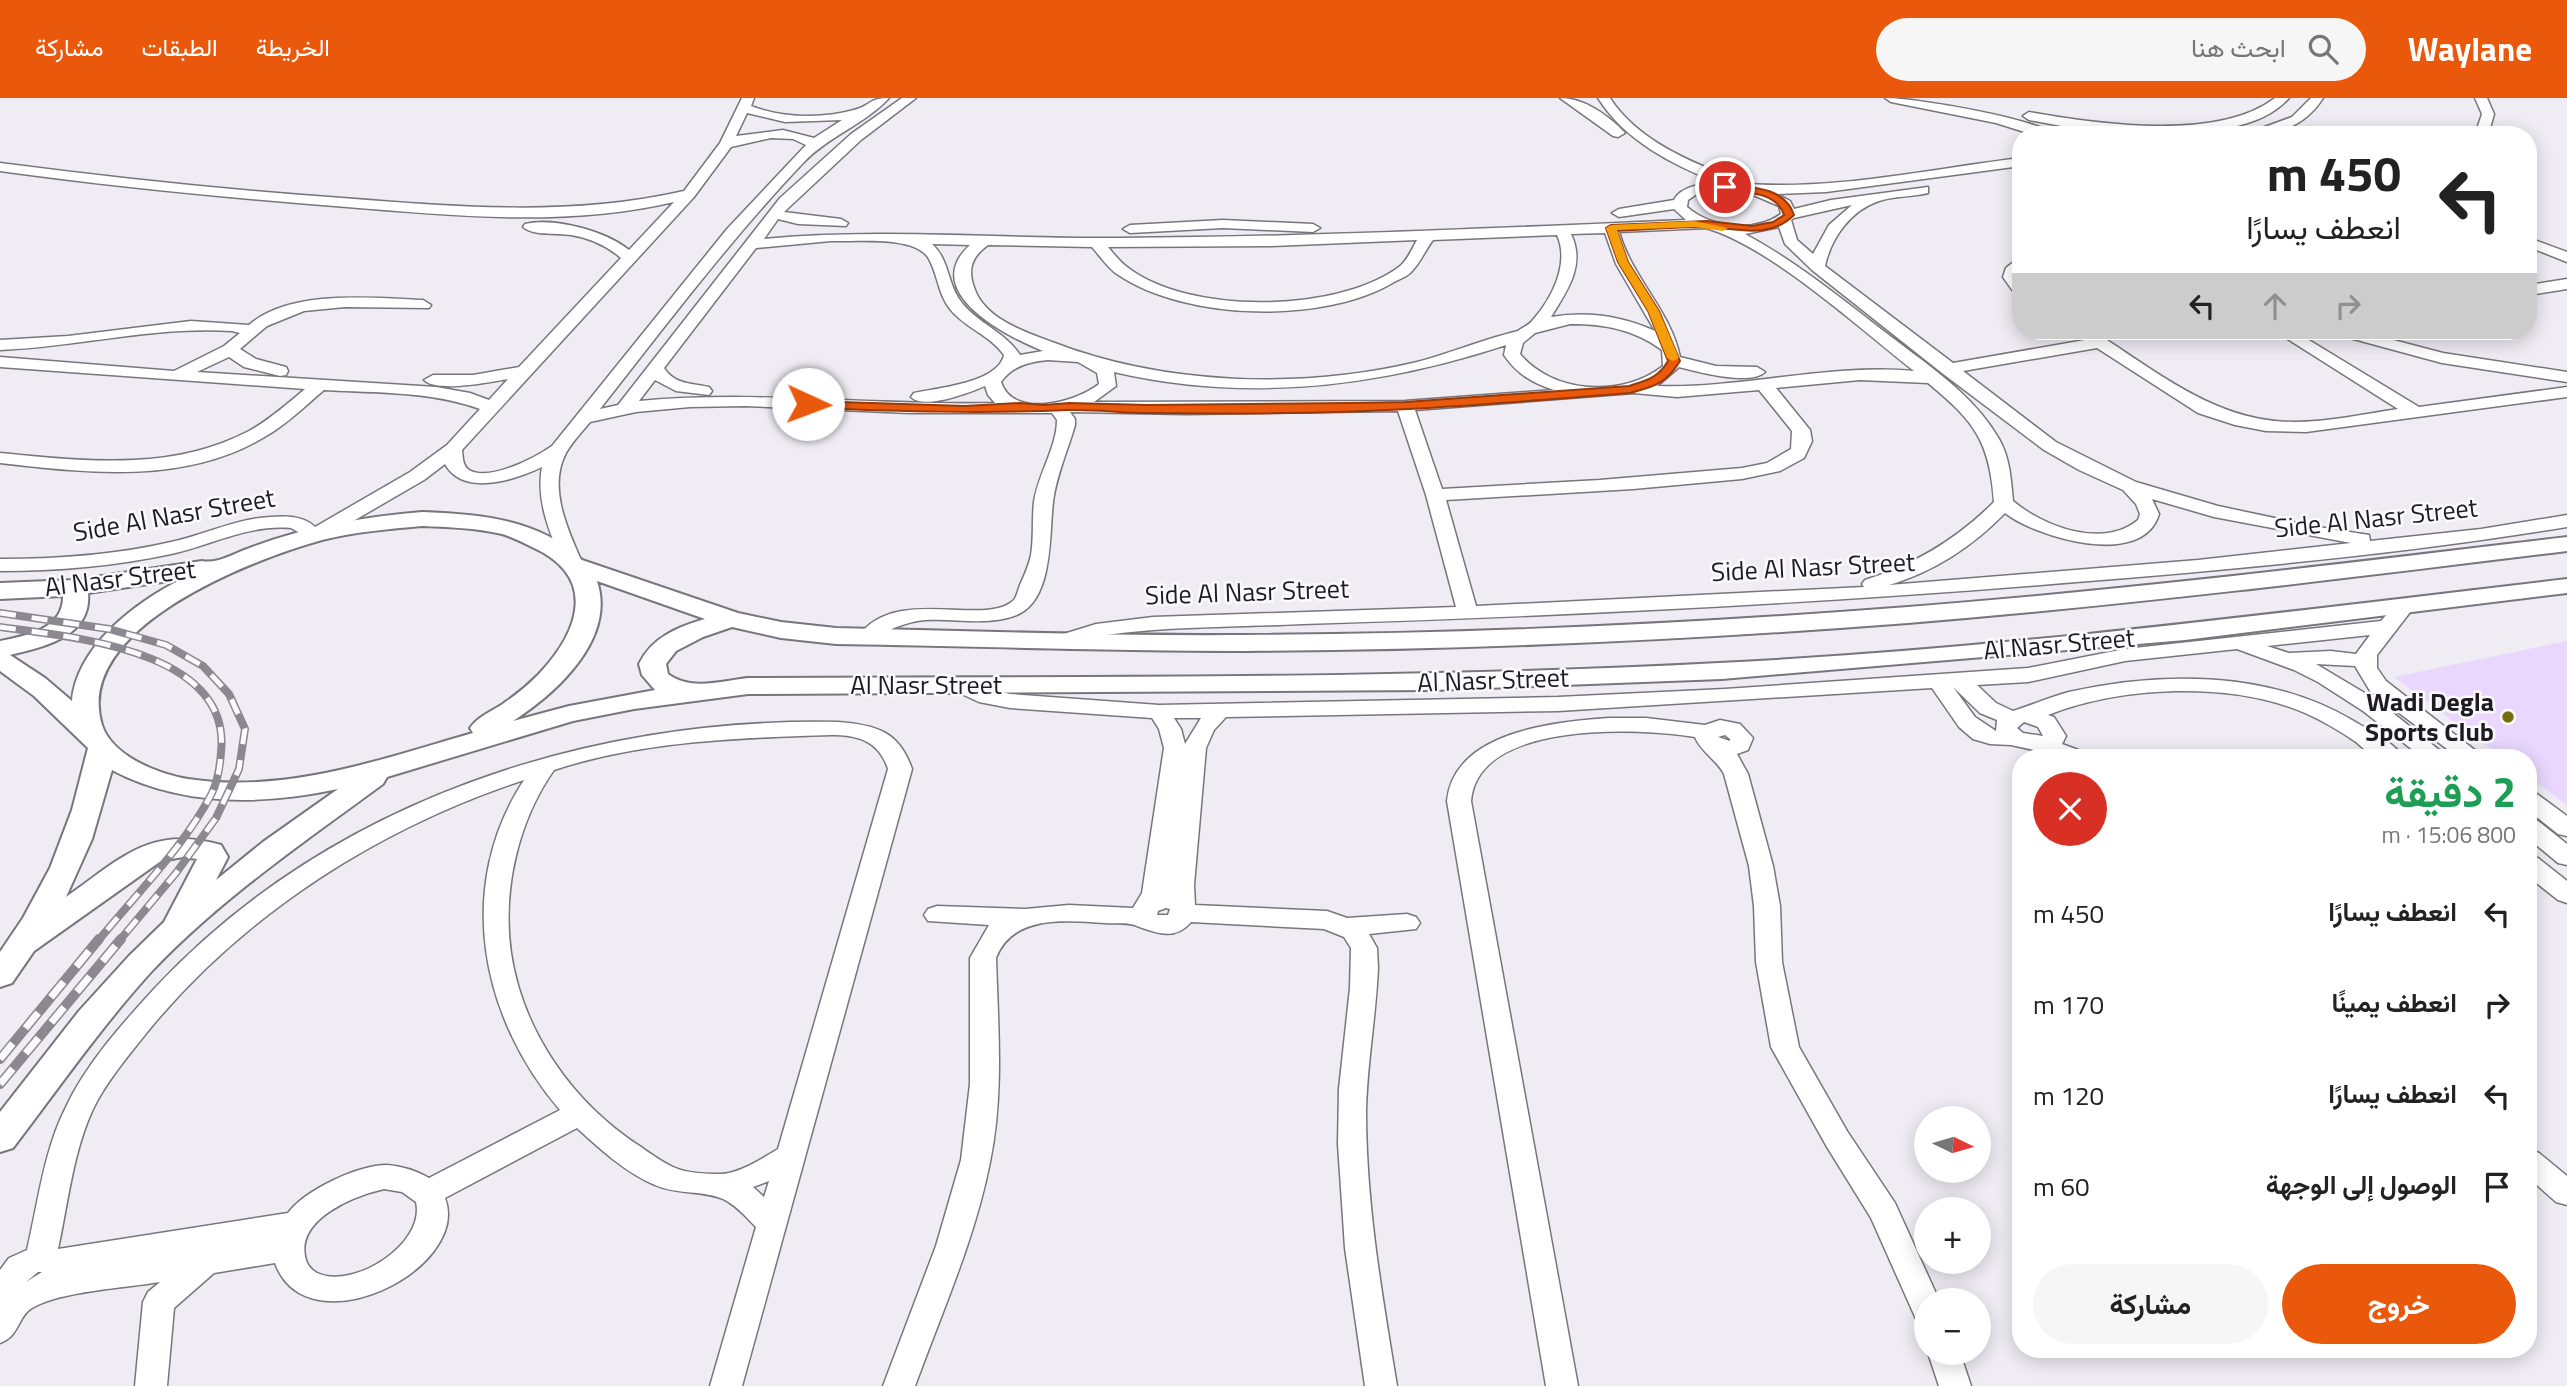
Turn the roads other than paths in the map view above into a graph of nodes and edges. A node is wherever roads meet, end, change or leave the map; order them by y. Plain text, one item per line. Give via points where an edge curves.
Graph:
1 (883, 98) edge
2 (910, 98) edge
3 (1891, 98) edge
4 (1942, 98) edge
5 (2283, 98) edge
6 (2317, 98) edge
7 (2481, 98) edge
8 (1605, 100) edge
9 (1572, 101) edge
10 (746, 103) edge
11 (860, 113) junction
12 (2048, 120) junction
13 (2020, 126) edge
14 (2051, 126) edge
15 (2085, 126) edge
16 (2189, 126) edge
17 (2283, 126) edge
18 (2484, 126) edge
19 (830, 134) junction
20 (856, 137) junction
21 (726, 144) junction
22 (815, 144) junction
23 (2012, 163) edge
24 (0, 167) edge
25 (1664, 167) dead end
26 (1701, 172) junction
27 (2012, 177) edge
28 (1805, 189) junction
29 (1680, 190) junction
30 (1752, 190) junction
31 (689, 194) junction
32 (1877, 197) junction
33 (171, 203) dead end
34 (1831, 204) junction
35 (612, 209) junction
36 (252, 211) dead end
37 (774, 214) junction
38 (1787, 218) junction
39 (352, 219) dead end
40 (798, 220) junction
41 (1267, 225) junction
42 (1186, 226) junction
43 (1714, 226) junction
44 (1611, 228) junction
45 (1562, 230) junction
46 (588, 234) junction
47 (1427, 237) junction
48 (788, 239) junction
49 (914, 240) junction
50 (1790, 241) junction
51 (983, 242) junction
52 (1272, 242) junction
53 (1096, 243) junction
54 (752, 244) junction
55 (1178, 244) junction
56 (2537, 245) edge
57 (1758, 247) junction
58 (629, 257) junction
59 (2567, 257) edge
60 (1817, 267) junction
61 (2567, 284) edge
62 (2537, 289) edge
63 (2567, 293) edge
64 (2537, 297) edge
65 (423, 305) dead end
66 (1538, 326) junction
67 (655, 327) junction
68 (687, 328) junction
69 (251, 330) junction
70 (1520, 335) junction
71 (2098, 340) edge
72 (2298, 340) edge
73 (2375, 340) edge
74 (2101, 342) junction
75 (0, 345) edge
76 (230, 350) junction
77 (1896, 350) junction
78 (1671, 354) junction
79 (1087, 360) junction
80 (0, 362) edge
81 (1010, 365) junction
82 (656, 368) junction
83 (527, 371) junction
84 (1940, 374) junction
85 (175, 376) junction
86 (994, 377) junction
87 (2567, 377) edge
88 (321, 384) junction
89 (1764, 385) junction
90 (677, 387) junction
91 (1630, 390) junction
92 (1597, 391) junction
93 (2567, 392) edge
94 (665, 402) junction
95 (1405, 406) junction
96 (1020, 407) junction
97 (492, 408) junction
98 (625, 408) junction
99 (1063, 408) junction
100 (2415, 412) junction
101 (582, 418) junction
102 (453, 449) junction
103 (558, 450) junction
104 (0, 458) edge
105 (2129, 486) junction
106 (1435, 495) junction
107 (2004, 503) junction
108 (2567, 521) edge
109 (314, 535) junction
110 (2411, 543) junction
111 (2567, 544) edge
112 (239, 559) junction
113 (574, 563) junction
114 (0, 565) edge
115 (2567, 586) edge
116 (75, 588) junction
117 (0, 591) edge
118 (1838, 593) junction
119 (1606, 606) junction
120 (1468, 613) junction
121 (2395, 617) junction
122 (731, 619) junction
123 (1615, 631) junction
124 (2185, 632) junction
125 (869, 637) junction
126 (1061, 641) junction
127 (2232, 643) junction
128 (0, 649) edge
129 (2289, 659) junction
130 (0, 660) edge
131 (2364, 661) junction
132 (1950, 681) junction
133 (961, 685) junction
134 (698, 691) junction
135 (1725, 696) junction
136 (1220, 711) junction
137 (1159, 712) junction
138 (2016, 724) junction
139 (2047, 728) junction
140 (1723, 738) junction
141 (96, 741) junction
142 (1185, 748) junction
143 (2067, 749) edge
144 (2381, 749) edge
145 (2426, 749) edge
146 (2462, 749) edge
147 (422, 756) junction
148 (546, 765) junction
149 (386, 769) junction
150 (471, 791) junction
151 (2537, 805) edge
152 (515, 815) junction
153 (2567, 828) edge
154 (2537, 833) edge
155 (2567, 857) edge
156 (2537, 870) edge
157 (2567, 894) edge
158 (1148, 909) junction
159 (1183, 910) junction
160 (937, 915) dead end
161 (1027, 917) junction
162 (1406, 923) dead end
163 (1347, 927) junction
164 (173, 932) junction
165 (22, 944) junction
166 (0, 975) edge
167 (578, 1114) junction
168 (0, 1139) edge
169 (790, 1156) junction
170 (2537, 1168) edge
171 (724, 1186) junction
172 (427, 1192) junction
173 (2567, 1193) edge
174 (771, 1224) junction
175 (294, 1236) junction
176 (171, 1256) junction
177 (206, 1261) junction
178 (119, 1275) junction
179 (24, 1278) edge
180 (1918, 1288) edge
181 (159, 1302) junction
182 (0, 1329) edge
183 (1948, 1365) edge
184 (151, 1386) edge
185 (726, 1386) edge
186 (899, 1386) edge
187 (1381, 1386) edge
188 (1562, 1386) edge
189 (1955, 1386) edge

1 - 11 street
2 - 20 street
3 - 13 street
4 - 12 street
5 - 16 street via 2246,118
6 - 17 street via 2307,113
7 - 18 street via 2488,114
8 - 9 street
8 - 26 street via 1627,125
9 - 25 street
10 - 11 street via 764,115 792,119
10 - 21 street
11 - 19 street
12 - 14 street
12 - 15 street
19 - 20 street
19 - 22 street
20 - 37 street
21 - 22 street via 777,135 798,136
21 - 31 street
22 - 67 street via 732,232
23 - 28 street
24 - 35 street via 147,186 375,205 529,214
26 - 29 street
26 - 30 street
27 - 32 street
28 - 30 street
28 - 34 street
29 - 30 street
29 - 41 street via 1640,211 1317,228
29 - 43 street via 1683,213
30 - 38 street via 1785,204
31 - 35 street
31 - 58 street
32 - 34 street
32 - 60 street via 1830,231
33 - 36 street
34 - 38 street
35 - 46 street via 617,220
37 - 40 street
37 - 54 street
38 - 43 street via 1752,229
38 - 50 street
39 - 46 street
40 - 42 street via 1035,230
40 - 48 street via 785,229
41 - 42 street
41 - 52 street via 1279,233
42 - 55 street via 1165,236
43 - 44 street
43 - 57 street
44 - 45 street
44 - 78 street via 1623,262 1654,311
45 - 47 street
45 - 66 street via 1572,251 1571,266
46 - 58 street
47 - 52 street
47 - 53 street via 1417,259 1373,289 1318,303 1253,307 1220,306 1145,285 1112,266
48 - 49 street
48 - 54 street
49 - 51 street
49 - 81 street via 933,251 951,300 1005,345 1012,355
50 - 57 street via 1771,240
50 - 60 street
51 - 53 street
51 - 79 street via 965,257 966,287 974,302 1020,335
52 - 55 street
53 - 55 street
54 - 68 street
56 - 59 street
57 - 77 street via 1819,288
58 - 83 street
60 - 84 street
61 - 62 street
63 - 64 street
65 - 69 street via 320,304 286,312
66 - 70 street
66 - 78 street via 1577,319 1620,323 1649,333
67 - 68 street
67 - 101 street
68 - 82 street
69 - 75 street via 194,325
69 - 76 street
70 - 79 street via 1421,366 1322,380 1188,379 1126,371
70 - 92 street via 1512,355 1523,370 1562,387
71 - 74 street
72 - 100 street
73 - 87 street via 2442,358
74 - 84 street
74 - 100 street via 2204,409 2243,423 2287,428
76 - 83 street via 262,368 329,375 457,381
76 - 85 street
77 - 78 street via 1868,362 1746,373 1701,369
77 - 84 street
78 - 91 street via 1666,375
79 - 81 street via 1038,356
79 - 99 street via 1108,376 1107,386 1089,401
80 - 85 street
81 - 86 street
82 - 90 street via 661,378
82 - 98 street
83 - 97 street
84 - 89 street via 1877,374
84 - 105 street via 2050,446
84 - 107 street via 1988,437 2001,468
85 - 88 street
86 - 90 street via 955,392 918,397
86 - 96 street via 992,387 998,397
88 - 97 street via 436,392
88 - 104 street via 258,433 164,465 113,469
89 - 91 street via 1683,392
89 - 106 street via 1804,438 1793,458 1771,468 1644,483
90 - 94 street
91 - 92 street
92 - 95 street
93 - 100 street
94 - 96 street via 965,410
94 - 98 street
95 - 99 street
95 - 106 street
96 - 99 street
97 - 102 street
98 - 101 street
99 - 125 street via 1066,425 1044,500 1041,556 1024,602 990,616 906,617
101 - 103 street
102 - 103 street via 457,468 476,477 524,470
102 - 109 street via 417,476
103 - 113 street via 552,462 550,494
105 - 107 street via 2150,508 2150,520 2126,536 2106,539 2069,536 2035,525
105 - 110 street via 2263,523
106 - 120 street
107 - 118 street via 1967,540 1942,557
108 - 110 street, Side Al Nasr Street
109 - 112 main road, Al Nasr Street
109 - 113 main road, Al Nasr Street via 370,524 469,521 546,542
109 - 114 street, Side Al Nasr Street via 294,523 268,523 114,558
110 - 118 street, Side Al Nasr Street via 2184,567
111 - 123 main road, Al Nasr Street via 2181,590 1949,612
112 - 116 main road, Al Nasr Street
112 - 141 main road via 159,602 104,654 89,681 85,708
113 - 122 main road, Al Nasr Street
113 - 147 main road via 587,584 590,604 577,648 559,671 502,717
115 - 121 main road, Al Nasr Street
116 - 117 main road, Al Nasr Street
116 - 128 main road via 76,607 64,624 50,634
118 - 119 street, Side Al Nasr Street
119 - 120 street, Side Al Nasr Street
119 - 123 main road
120 - 126 street, Side Al Nasr Street via 1153,623 1096,630
121 - 124 main road, Al Nasr Street
121 - 127 street
121 - 131 street
122 - 125 main road, Al Nasr Street via 781,630
122 - 134 main road via 676,638 654,657 656,677 673,687
123 - 126 main road, Al Nasr Street via 1246,643
124 - 127 street
124 - 133 main road, Al Nasr Street via 1919,656 1594,676 1300,684
125 - 126 main road, Al Nasr Street
127 - 129 street
127 - 132 street via 2125,655 2028,675
129 - 131 street via 2316,656
129 - 145 street via 2353,692
130 - 141 main road via 48,691
131 - 146 street via 2378,686
132 - 135 street
132 - 138 street via 1973,728 1991,737
133 - 134 main road, Al Nasr Street via 797,684
133 - 137 street via 1010,701
134 - 147 main road, Al Nasr Street via 569,714
135 - 136 street
135 - 140 street via 1731,713
136 - 137 street
136 - 142 street
137 - 142 street
138 - 139 street
138 - 139 street
139 - 143 street
139 - 144 street via 2060,701 2168,687 2207,687 2281,697 2320,713
140 - 180 street via 1765,888 1769,962 1785,1047 1884,1212
140 - 188 street via 1660,725 1533,733 1497,747 1476,764 1459,798
141 - 149 main road via 119,762 159,780 198,788 233,791 308,786
141 - 165 main road via 89,806 73,851
142 - 158 street
142 - 159 street
147 - 149 main road
148 - 150 street
148 - 152 street
148 - 169 street via 625,744 762,729 856,731 879,739 894,752 900,769
149 - 164 main road via 274,849
150 - 152 street via 506,803
150 - 179 street via 376,835 308,875 234,930 156,1002 115,1052 79,1108
151 - 153 street
152 - 167 street via 496,887 497,963 523,1038
154 - 155 street
156 - 157 street
158 - 159 street via 1155,925 1162,926 1177,922
158 - 161 street
159 - 163 street via 1320,919
160 - 161 street
161 - 186 street via 997,932 984,958 984,1082 976,1158 952,1250
162 - 163 street
163 - 187 street via 1364,948 1353,1082 1353,1175
164 - 165 main road via 213,858 210,852 183,847 152,852
164 - 168 main road via 91,1020
165 - 166 main road
167 - 171 street via 661,1176
167 - 172 street
169 - 171 street
169 - 174 street
170 - 173 street
171 - 174 street via 743,1196
172 - 175 street via 402,1179 365,1180 327,1197
172 - 175 street via 433,1208 425,1238 413,1254 378,1278 342,1288 310,1284 297,1276 290,1263
174 - 185 street
175 - 176 street
175 - 177 street
176 - 177 street
176 - 178 street
176 - 179 street
177 - 181 street
178 - 179 street
178 - 181 street via 143,1285
179 - 182 street
181 - 184 street
183 - 189 street

